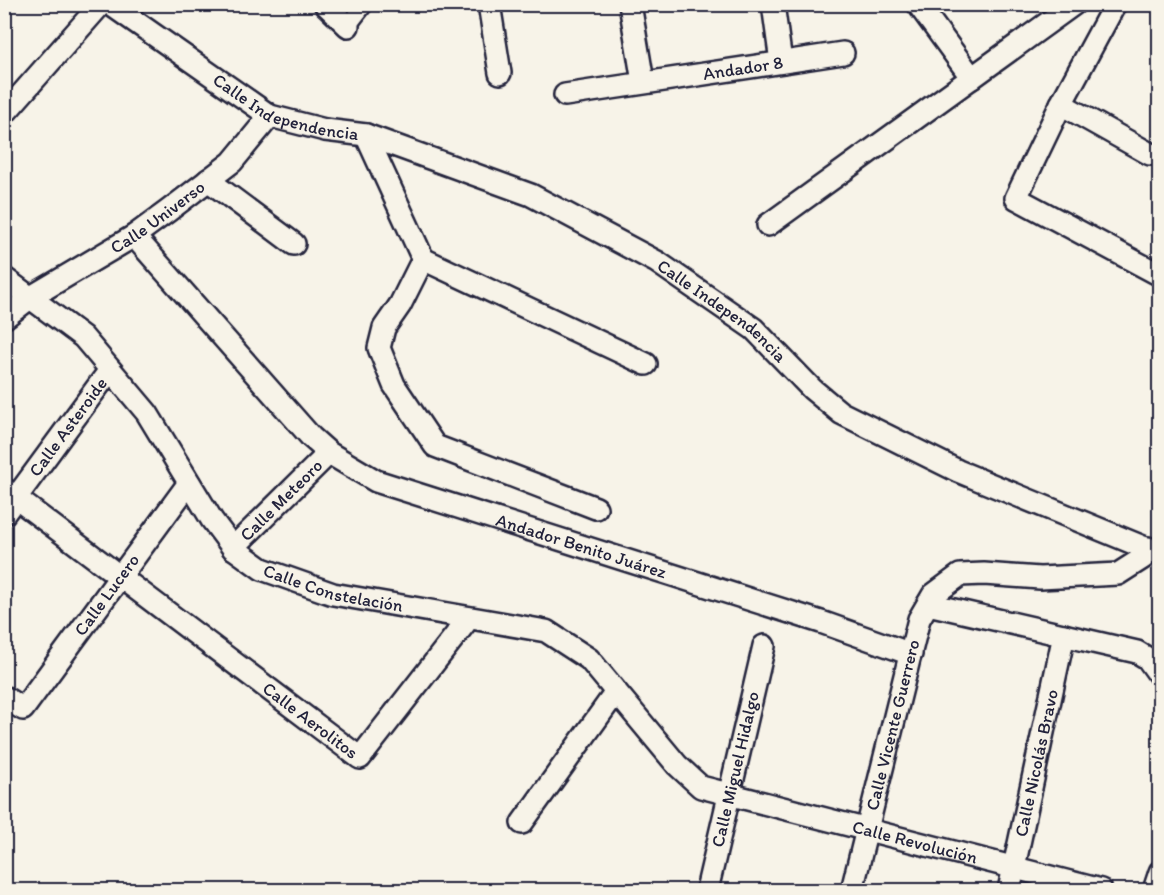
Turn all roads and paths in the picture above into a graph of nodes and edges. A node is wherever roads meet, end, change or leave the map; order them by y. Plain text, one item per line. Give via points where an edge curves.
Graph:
1 (101, 4) edge
2 (110, 4) edge
3 (325, 4) edge
4 (365, 4) edge
5 (489, 4) edge
6 (630, 4) edge
7 (773, 4) edge
8 (918, 4) edge
9 (1074, 4) edge
10 (1115, 4) edge
11 (348, 26) joint
12 (843, 53) dead end
13 (781, 62) junction
14 (500, 73) dead end
15 (972, 78) junction
16 (643, 82) junction
17 (566, 95) dead end
18 (1061, 104) junction
19 (4, 114) edge
20 (270, 116) junction
21 (366, 135) junction
22 (1150, 154) dead end
23 (207, 180) junction
24 (768, 225) dead end
25 (134, 236) junction
26 (294, 244) dead end
27 (423, 259) junction
28 (1160, 275) edge
29 (4, 278) edge
30 (31, 297) junction
31 (4, 318) edge
32 (646, 364) dead end
33 (110, 370) junction
34 (329, 453) junction
35 (189, 483) junction
36 (8, 501) edge
37 (596, 508) dead end
38 (233, 548) junction
39 (1154, 551) edge
40 (119, 575) junction
41 (960, 575) joint
42 (928, 604) junction
43 (469, 618) junction
44 (1064, 635) junction
45 (764, 646) dead end
46 (911, 654) junction
47 (1160, 676) edge
48 (616, 692) junction
49 (4, 697) edge
50 (729, 796) junction
51 (522, 823) dead end
52 (866, 831) junction
53 (1015, 868) junction
54 (1160, 872) edge
55 (707, 891) edge
56 (852, 891) edge
57 (1009, 891) edge
58 (1101, 891) edge
59 (1154, 891) edge

1 - 19 street
2 - 20 street, Calle Independencia
3 - 11 street
4 - 11 street
5 - 14 street
6 - 16 street
7 - 13 street
8 - 15 street
9 - 15 street
10 - 18 street
12 - 13 street, Andador 8
13 - 16 street, Andador 8
15 - 24 street
16 - 17 street, Andador 8
18 - 22 street
18 - 28 street via 1016,198
20 - 21 street, Calle Independencia via 325,130
20 - 23 street, Calle Universo via 231,162
21 - 27 street
21 - 39 street, Calle Independencia via 531,195 594,228 657,262 754,329 841,413 958,471
23 - 25 street, Calle Universo
23 - 26 street
25 - 30 street, Calle Universo
25 - 34 street, Andador Benito Juárez
27 - 32 street
27 - 37 street via 384,328 379,348 394,385 435,446
29 - 30 street, Calle Constelación
30 - 31 street, Calle Universo
30 - 33 street, Calle Constelación via 83,337
33 - 35 street, Calle Constelación via 147,413
33 - 36 street, Calle Asteroide
34 - 38 street, Calle Meteoro
34 - 46 street, Andador Benito Juárez via 376,481
35 - 38 street, Calle Constelación
35 - 40 street, Calle Lucero
36 - 40 street
38 - 43 street, Calle Constelación via 262,569 333,594
39 - 41 street, Calle Independencia via 1118,574 1040,578
40 - 43 street, Calle Aerolitos via 360,758
40 - 49 street, Calle Lucero via 23,709
41 - 42 street, Calle Vicente Guerrero via 933,595
42 - 44 street
42 - 46 street, Calle Vicente Guerrero
43 - 48 street, Calle Constelación via 546,631 589,659
44 - 47 street via 1137,652 1147,658
44 - 53 street, Calle Nicolás Bravo
45 - 50 street, Calle Miguel Hidalgo
46 - 52 street, Calle Vicente Guerrero
48 - 50 street, Calle Constelación via 677,765 701,787
48 - 51 street
50 - 52 street, Calle Revolución
50 - 55 street, Calle Miguel Hidalgo
52 - 53 street, Calle Revolución
52 - 56 street, Calle Vicente Guerrero
53 - 57 street, Calle Nicolás Bravo
53 - 58 street, Calle Revolución
54 - 59 street

